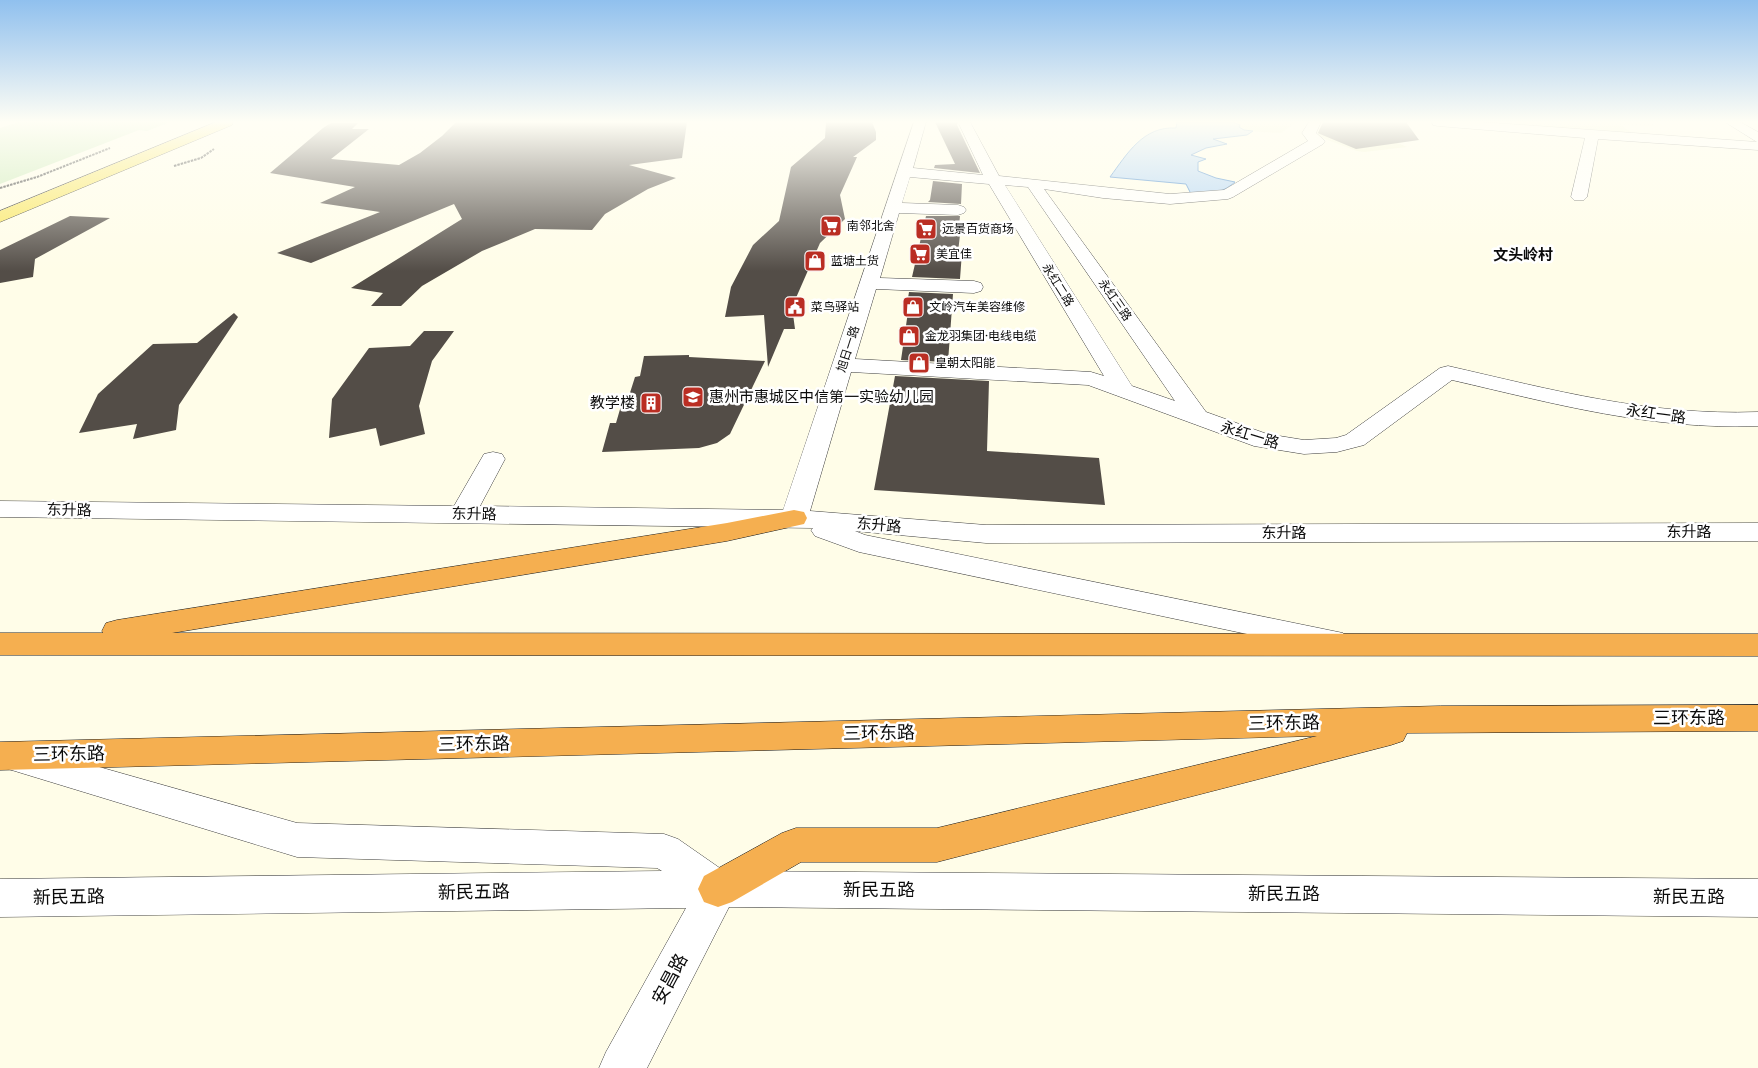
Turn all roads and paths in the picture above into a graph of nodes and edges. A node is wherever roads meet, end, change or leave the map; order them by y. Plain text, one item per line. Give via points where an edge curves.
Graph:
1 (50, 172) edge
2 (109, 172) edge
3 (904, 172) joint
4 (989, 172) edge
5 (1264, 172) edge
6 (1584, 172) edge
7 (993, 179) junction
8 (1032, 183) junction
9 (0, 188) edge
10 (1579, 197) dead end
11 (893, 208) junction
12 (958, 210) dead end
13 (0, 218) edge
14 (869, 282) junction
15 (974, 287) dead end
16 (843, 365) junction
17 (1124, 391) junction
18 (1198, 418) junction
19 (1758, 419) edge
20 (493, 459) dead end
21 (0, 509) edge
22 (463, 514) junction
23 (794, 518) junction
24 (1758, 532) edge
25 (0, 644) edge
26 (37, 644) junction
27 (1758, 644) edge
28 (1352, 645) junction
29 (1758, 718) edge
30 (1440, 719) junction
31 (5, 756) edge
32 (718, 889) junction
33 (0, 898) edge
34 (1758, 898) edge
35 (622, 1068) edge

1 - 9 path
2 - 13 main road
3 - 7 street
3 - 11 street, 旭日一路
4 - 7 street, 永红二路
5 - 8 street via 1223,195 1170,199
6 - 10 street
7 - 8 street
7 - 17 street, 永红二路
8 - 18 street, 永红三路
11 - 12 street
11 - 14 street, 旭日一路
14 - 15 street
14 - 16 street, 旭日一路
16 - 17 street, 永红一路 via 1091,379
16 - 23 street, 旭日一路
17 - 18 street, 永红一路
18 - 19 street, 永红一路 via 1276,444 1304,447 1337,445 1358,438 1448,373 1576,402 1672,418
20 - 22 street
21 - 22 street, 东升路
22 - 23 street, 东升路
23 - 24 street, 东升路 via 986,534
23 - 26 highway via 727,532
23 - 28 street via 859,542
25 - 26 highway
26 - 28 highway
27 - 28 highway
29 - 30 highway, 三环东路
30 - 31 highway, 三环东路
30 - 32 highway via 937,845 796,845
31 - 32 street via 297,840 664,851
32 - 33 street, 新民五路
32 - 34 street, 新民五路
32 - 35 street, 安昌路

